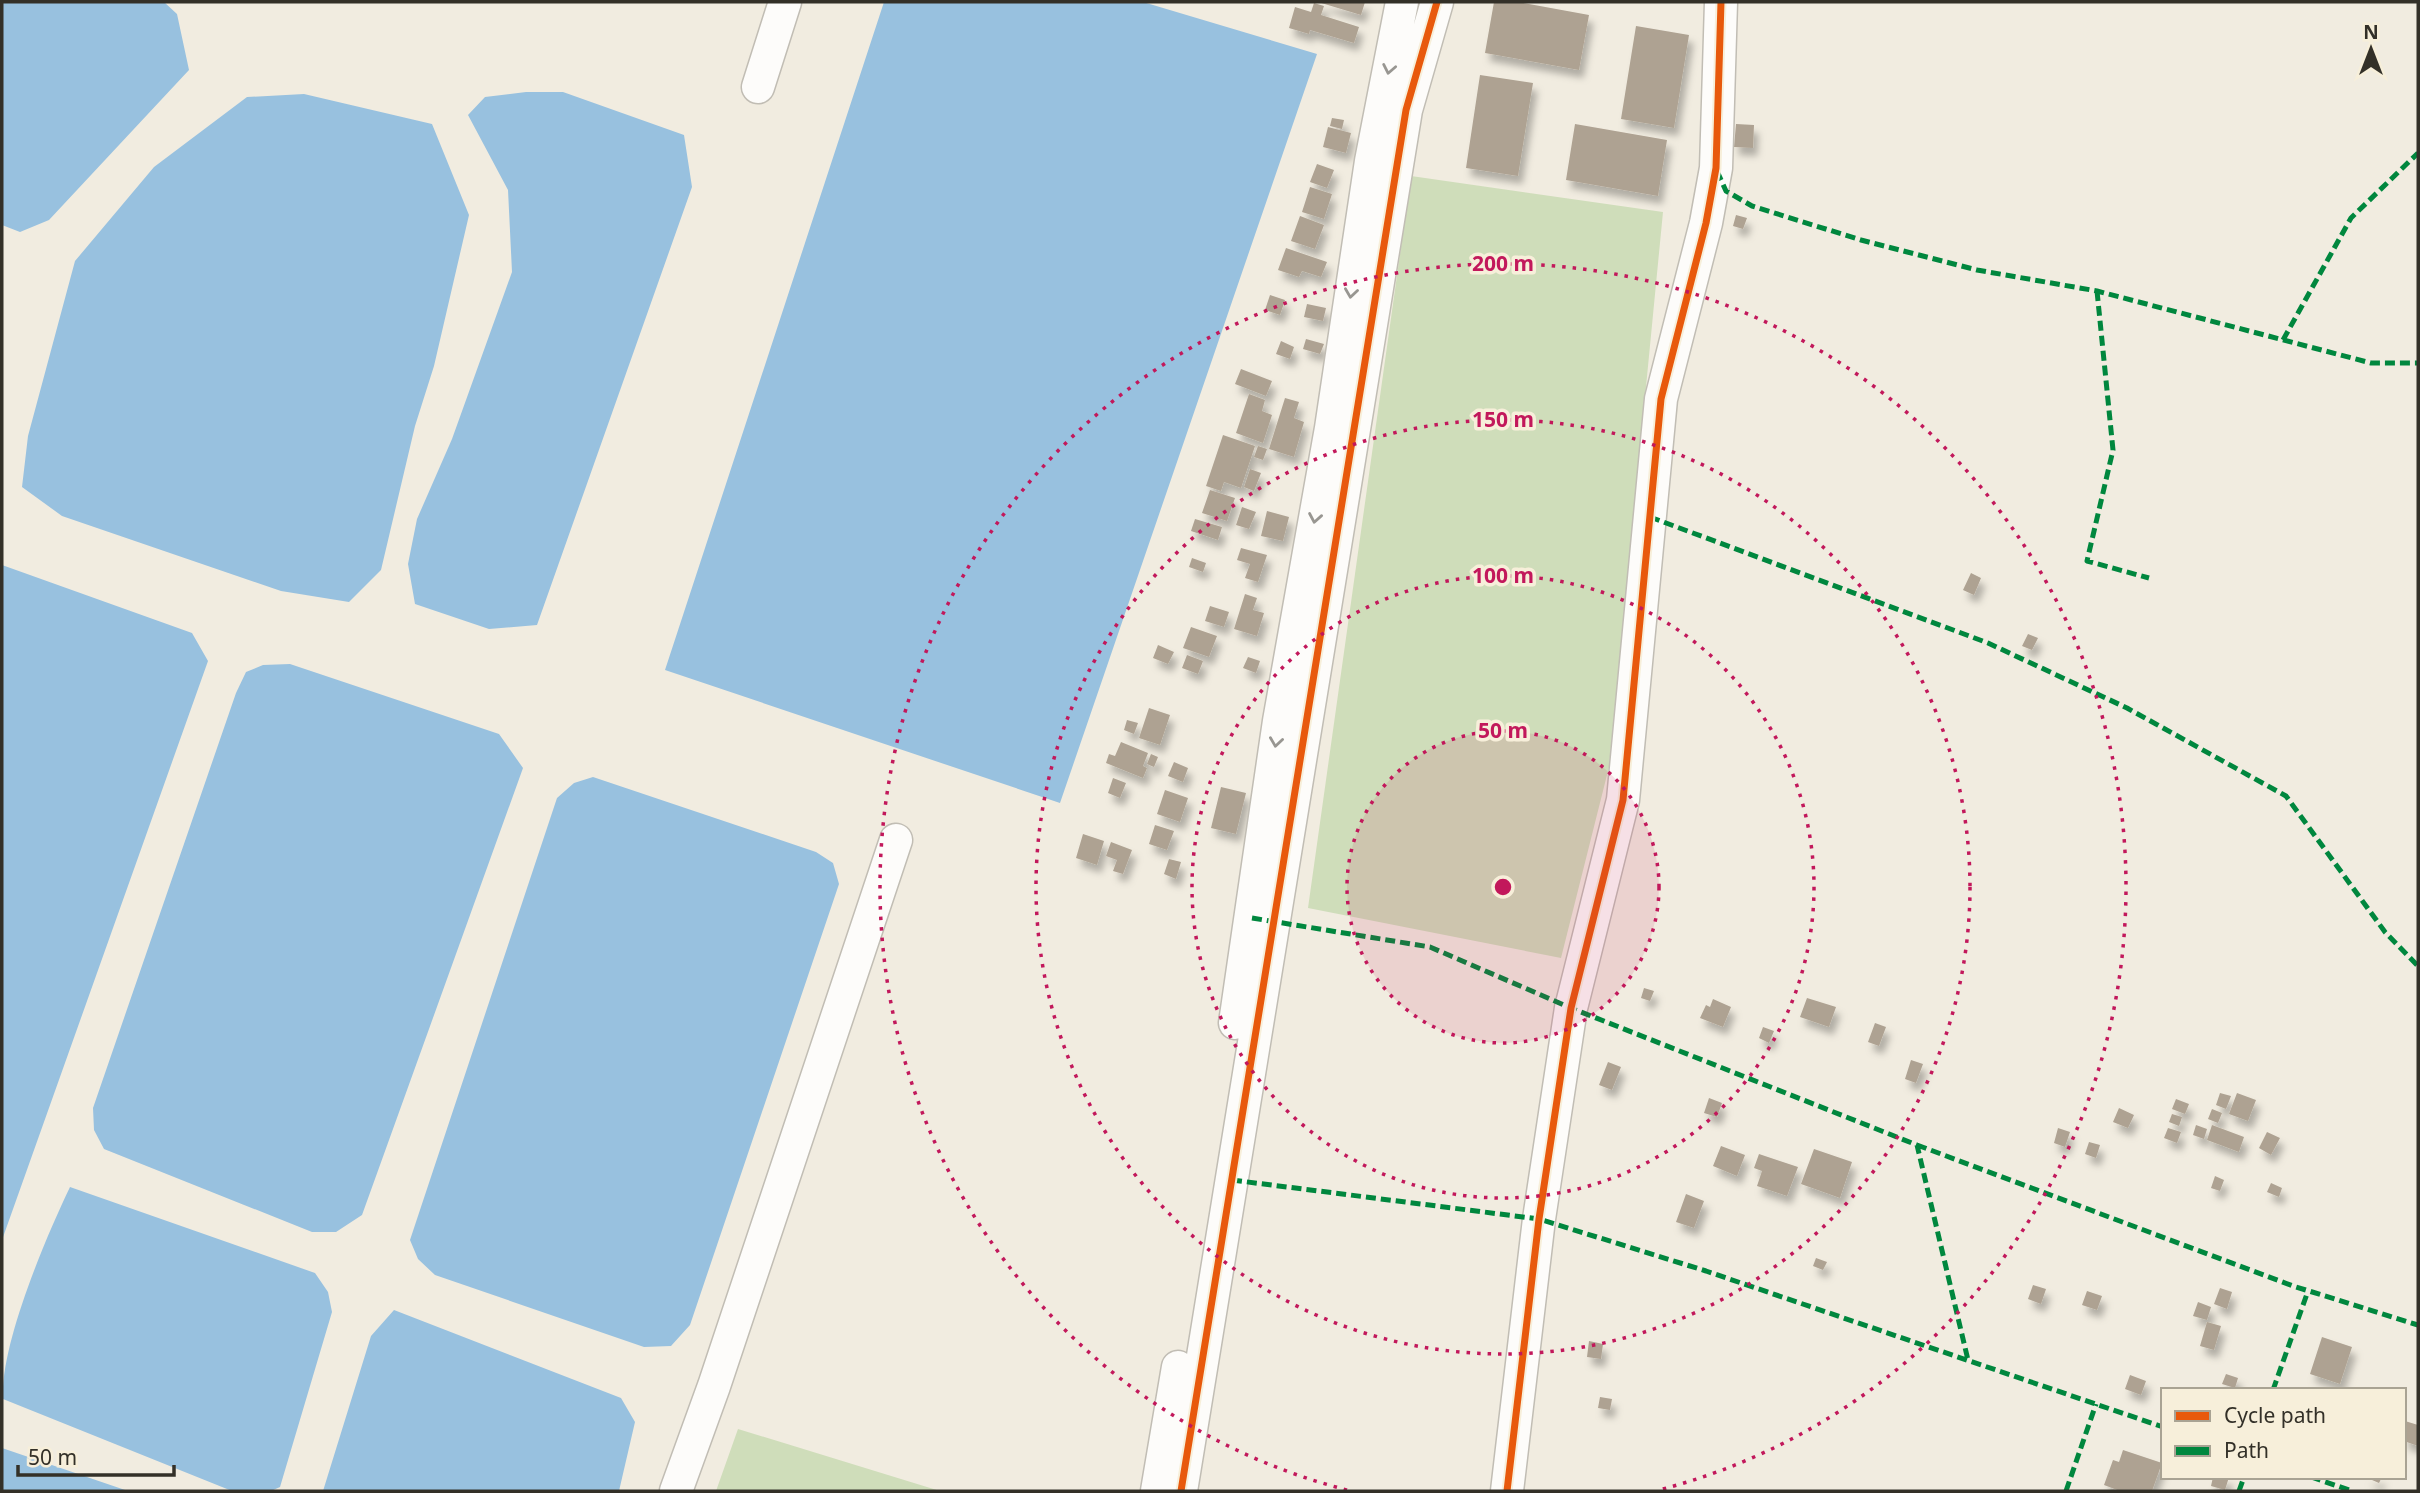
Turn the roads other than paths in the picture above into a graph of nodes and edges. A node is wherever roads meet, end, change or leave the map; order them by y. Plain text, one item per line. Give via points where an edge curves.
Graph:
1 (785, 2) edge
2 (1402, 2) edge
3 (1437, 2) edge
4 (1721, 2) edge
5 (758, 87) dead end
6 (897, 840) dead end
7 (676, 1491) edge
8 (1157, 1491) edge
9 (1181, 1491) edge
10 (1507, 1491) edge

1 - 5 street
2 -> 8 street via 1371,162 1331,428 1279,721 1243,972
3 - 9 street via 1406,110
4 - 10 street via 1716,168 1661,399 1623,800 1572,1008 1539,1219
6 - 7 street

